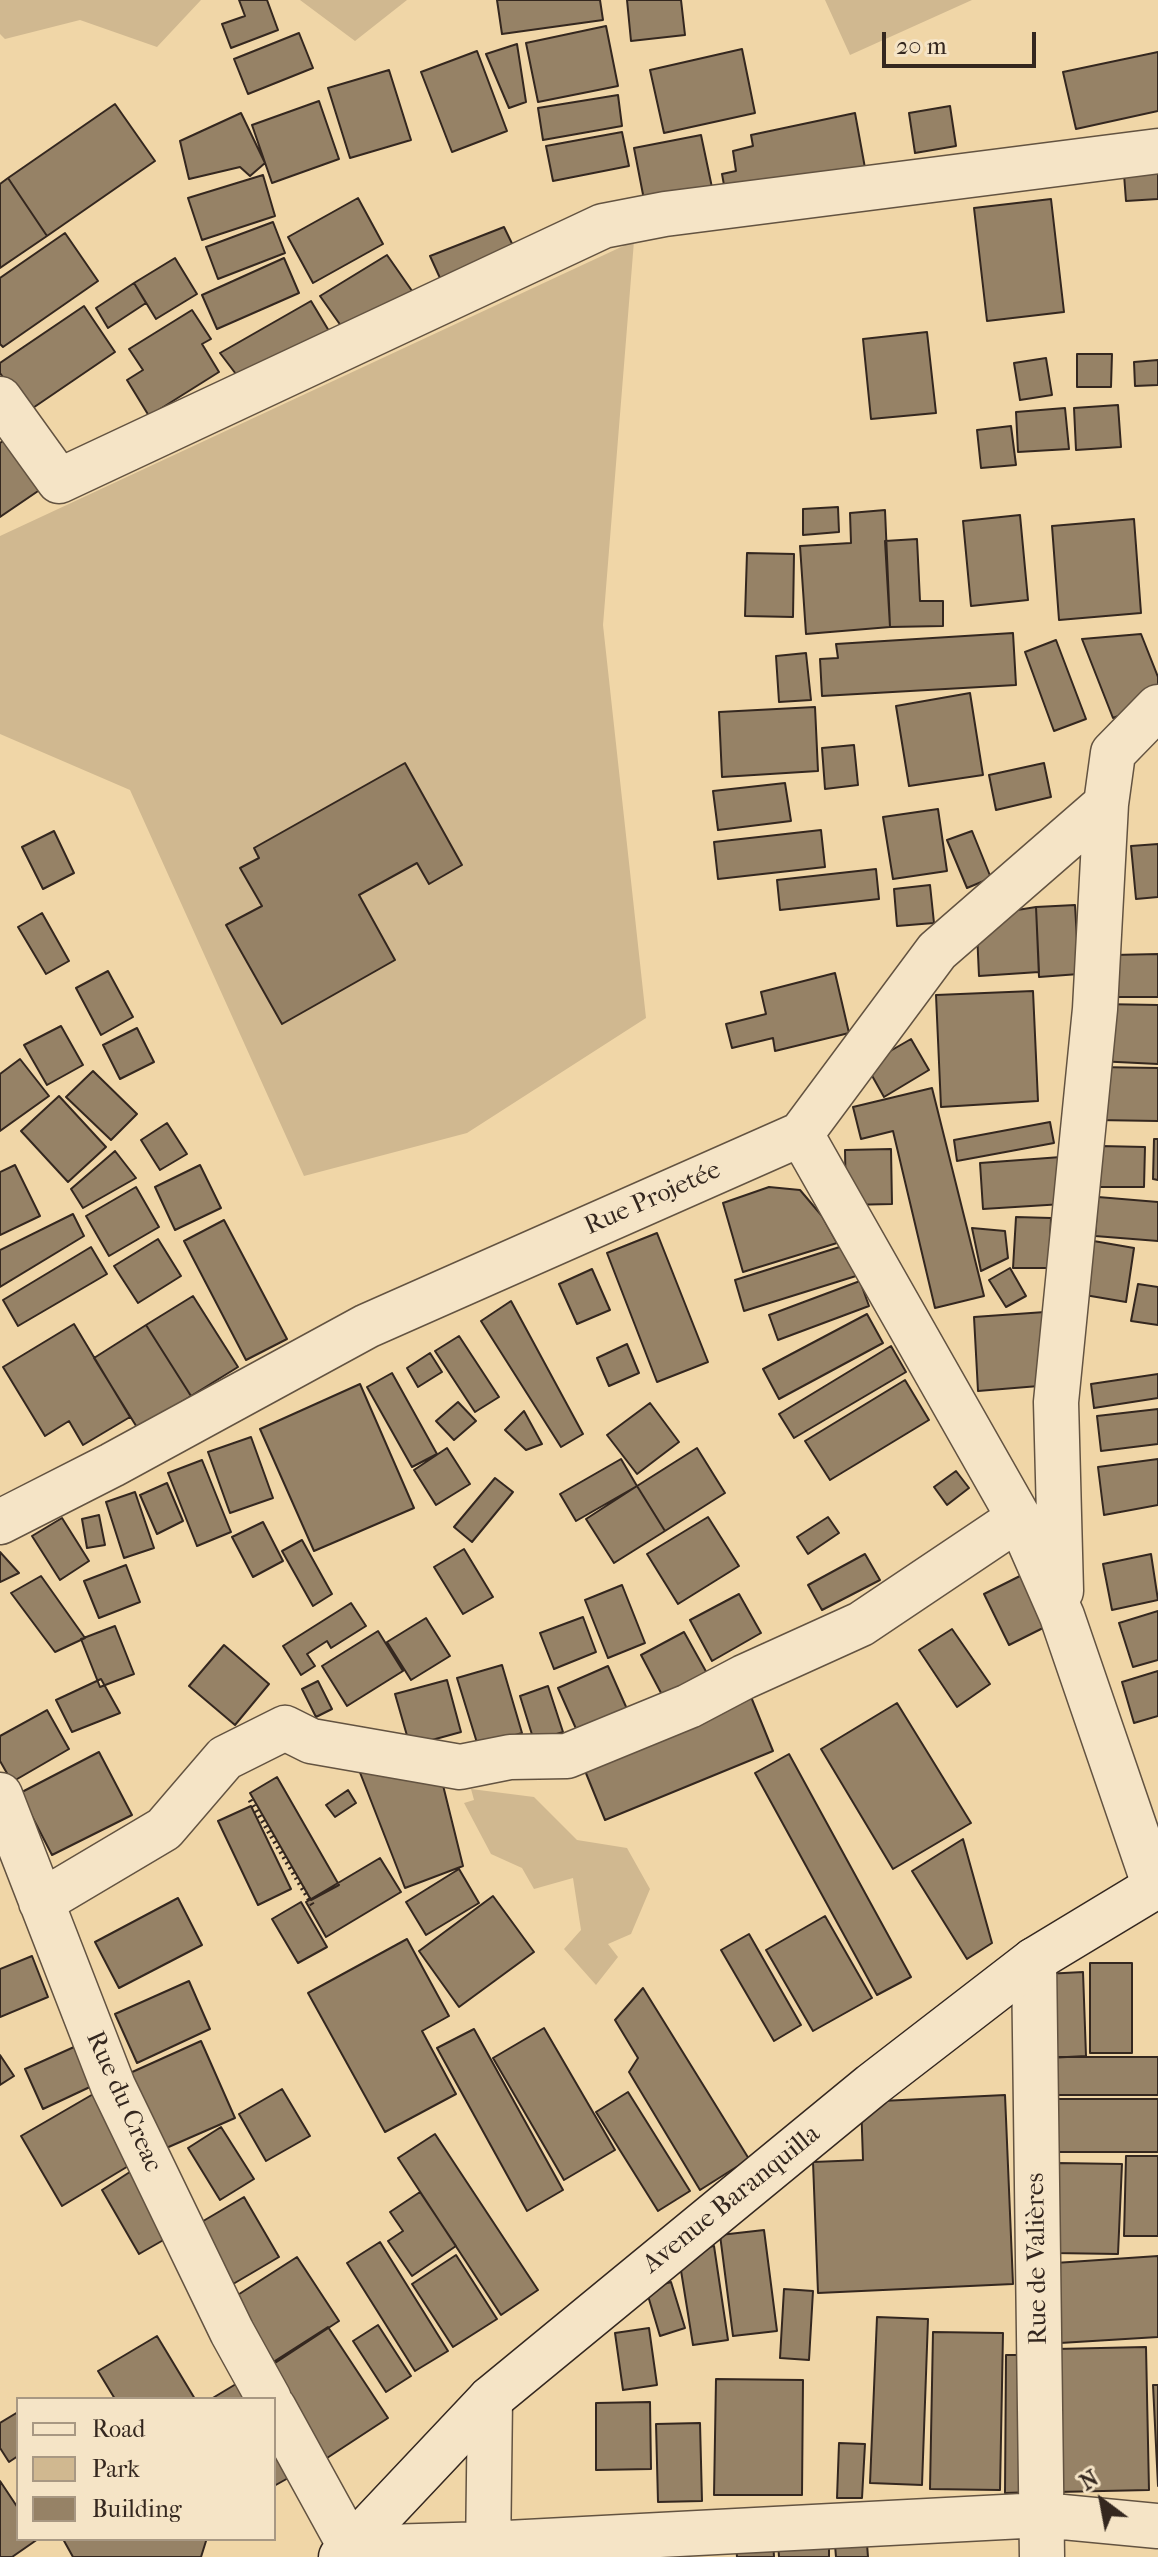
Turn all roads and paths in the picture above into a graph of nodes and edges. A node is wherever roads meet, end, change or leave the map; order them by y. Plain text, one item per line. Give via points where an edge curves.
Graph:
1 (1158, 151) edge
2 (0, 399) edge
3 (1158, 707) edge
4 (1106, 804) junction
5 (801, 1134) junction
6 (1019, 1518) junction
7 (0, 1522) edge
8 (1062, 1616) junction
9 (225, 1758) junction
10 (0, 1795) edge
11 (1156, 1886) edge
12 (41, 1902) junction
13 (313, 1906) dead end
14 (1034, 1960) junction
15 (268, 2397) edge
16 (490, 2399) junction
17 (276, 2412) edge
18 (1158, 2526) edge
19 (1042, 2536) edge
20 (488, 2551) edge
21 (346, 2552) edge

1 - 2 street via 603,226 59,481
3 - 4 street via 1113,753
4 - 5 street, Rue Projetée via 937,951
4 - 8 street via 1095,1009 1056,1402
5 - 6 street
5 - 7 street, Rue Projetée via 367,1326
6 - 8 street
6 - 9 street via 861,1624 689,1706 567,1756 510,1757 460,1767 311,1741 285,1728
8 - 11 street
9 - 12 street via 164,1829
9 - 13 path
10 - 12 street, Rue du Creac
11 - 14 street, Avenue Baranquilla
12 - 15 street, Rue du Creac via 113,2086
14 - 16 street, Avenue Baranquilla via 872,2085
14 - 19 street, Rue de Valières
16 - 20 street
16 - 21 street, Avenue Baranquilla
17 - 21 street
18 - 19 street
19 - 20 street
20 - 21 street

